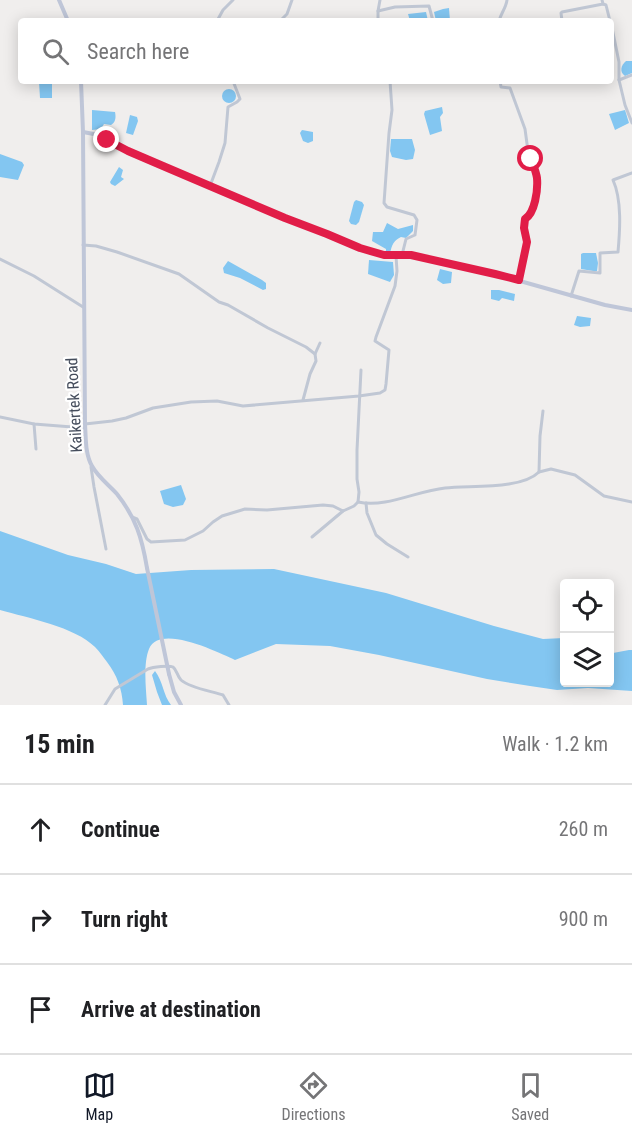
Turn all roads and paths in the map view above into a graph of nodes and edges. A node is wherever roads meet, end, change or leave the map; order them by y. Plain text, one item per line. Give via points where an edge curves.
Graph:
1 (59, 0) edge
2 (233, 0) edge
3 (292, 0) edge
4 (380, 0) edge
5 (507, 0) edge
6 (602, 2) edge
7 (378, 11) junction
8 (67, 18) edge
9 (219, 18) edge
10 (283, 18) edge
11 (378, 18) edge
12 (432, 18) edge
13 (500, 18) edge
14 (562, 18) edge
15 (610, 18) edge
16 (614, 37) edge
17 (632, 75) edge
18 (619, 80) junction
19 (81, 84) edge
20 (234, 84) edge
21 (390, 84) edge
22 (500, 84) edge
23 (632, 123) edge
24 (83, 132) junction
25 (632, 172) edge
26 (210, 186) junction
27 (83, 244) junction
28 (402, 255) junction
29 (396, 256) junction
30 (0, 259) edge
31 (519, 280) junction
32 (571, 296) junction
33 (83, 307) junction
34 (632, 310) edge
35 (320, 343) dead end
36 (315, 354) junction
37 (361, 370) dead end
38 (359, 396) junction
39 (303, 400) junction
40 (543, 411) dead end
41 (0, 417) edge
42 (34, 424) junction
43 (85, 426) junction
44 (36, 448) dead end
45 (91, 465) junction
46 (539, 472) junction
47 (358, 502) junction
48 (632, 502) edge
49 (366, 503) junction
50 (343, 511) junction
51 (132, 517) junction
52 (312, 537) dead end
53 (106, 549) dead end
54 (408, 557) dead end
55 (105, 705) edge
56 (181, 705) edge
57 (229, 705) edge

1 - 8 main road
2 - 9 street
3 - 10 street
4 - 7 street
5 - 13 street
6 - 14 street via 562,12
6 - 15 street
7 - 11 street
7 - 12 street via 429,6
16 - 18 street
17 - 18 street
18 - 23 street
19 - 24 main road, Kaikertek Road
20 - 26 street via 240,99 228,107 225,142
21 - 28 street via 392,110 384,204 414,215 417,220 415,235 406,239
22 - 31 street via 510,88 537,178 535,203 525,219 527,242
24 - 26 main road via 99,135
24 - 27 main road, Kaikertek Road
25 - 32 street via 612,180 618,194 618,252 600,253 600,273 579,271
26 - 29 main road via 360,248
27 - 33 main road, Kaikertek Road
27 - 36 street via 179,274 219,302
28 - 29 main road
28 - 31 main road
29 - 38 street via 395,286 375,341 389,350 385,390
30 - 33 street
31 - 32 main road
32 - 34 main road
33 - 43 main road, Kaikertek Road
35 - 36 street
36 - 39 street
37 - 38 street
38 - 39 street
38 - 47 street
39 - 43 street via 243,406 191,402
40 - 46 street
41 - 42 street
42 - 43 street
42 - 44 street
43 - 45 main road, Kaikertek Road
45 - 51 main road, Kaikertek Road
45 - 53 street
46 - 48 street via 551,469 567,473 604,496
46 - 49 street via 506,485 444,488
47 - 49 street
47 - 50 street
49 - 54 street via 376,535
50 - 51 street via 323,505 245,509 222,516 184,540 151,542
50 - 52 street
51 - 56 main road, Kaikertek Road, bridge via 139,530 169,674
55 - 57 street via 116,689 148,669 173,667 181,680 223,695

